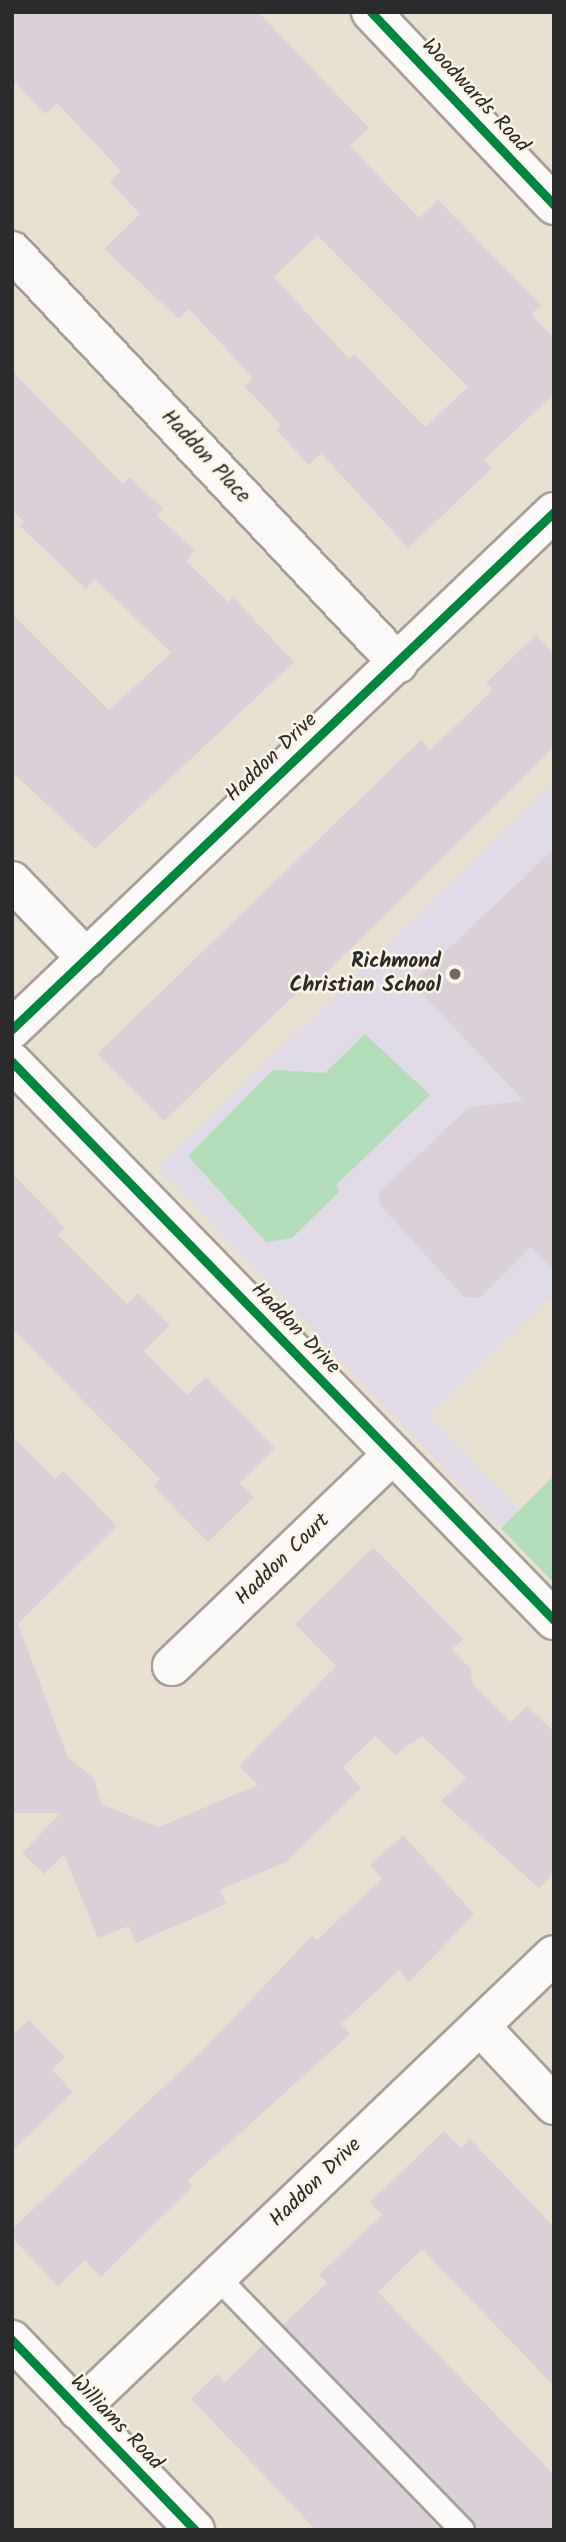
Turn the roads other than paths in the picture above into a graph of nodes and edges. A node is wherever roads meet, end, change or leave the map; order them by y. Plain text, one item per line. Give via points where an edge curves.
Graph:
1 (371, 12) edge
2 (552, 201) edge
3 (12, 251) edge
4 (554, 512) edge
5 (398, 663) junction
6 (12, 881) edge
7 (86, 959) junction
8 (12, 1029) edge
9 (12, 1062) edge
10 (393, 1454) junction
11 (554, 1620) edge
12 (172, 1666) dead end
13 (554, 1955) edge
14 (480, 2026) junction
15 (554, 2105) edge
16 (217, 2277) junction
17 (12, 2340) edge
18 (78, 2410) junction
19 (195, 2530) edge
20 (462, 2530) edge

1 - 2 street, Woodwards Road
3 - 5 street, Haddon Place
4 - 5 street, Haddon Drive
5 - 7 street, Haddon Drive
6 - 7 street
7 - 8 street, Haddon Drive
9 - 10 street, Haddon Drive
10 - 11 street, Haddon Drive
10 - 12 street, Haddon Court
13 - 14 street, Haddon Drive
14 - 15 street
14 - 16 street, Haddon Drive
16 - 18 street, Haddon Drive
16 - 20 lane
17 - 18 street, Williams Road
18 - 19 street, Williams Road

